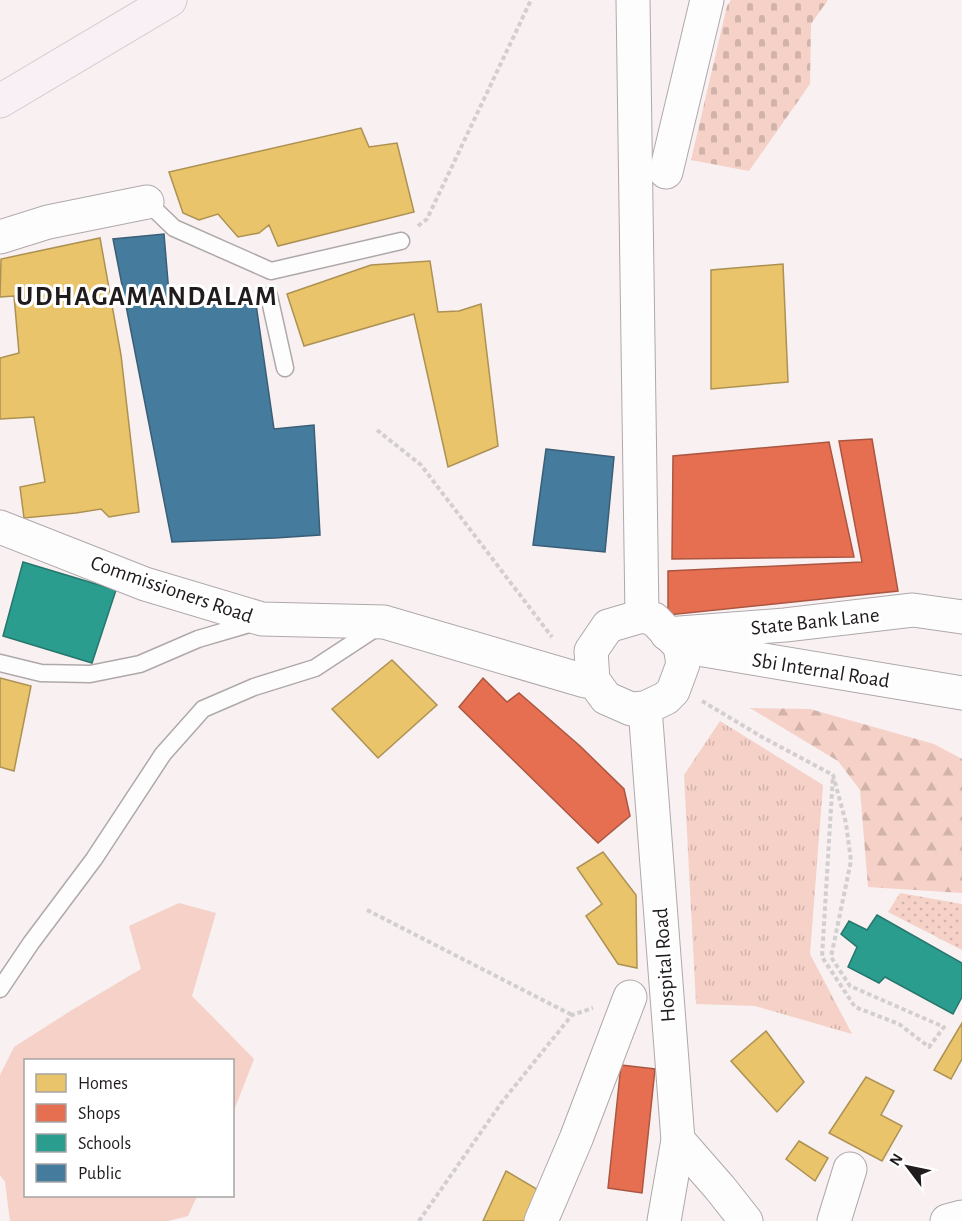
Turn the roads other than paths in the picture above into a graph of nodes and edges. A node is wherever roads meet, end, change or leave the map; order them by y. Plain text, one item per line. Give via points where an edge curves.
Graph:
1 (170, 0) edge
2 (633, 0) edge
3 (707, 0) edge
4 (0, 101) edge
5 (666, 172) dead end
6 (147, 202) joint
7 (0, 237) edge
8 (401, 241) dead end
9 (269, 296) dead end
10 (285, 368) dead end
11 (0, 527) edge
12 (962, 617) edge
13 (262, 620) junction
14 (384, 622) junction
15 (663, 632) junction
16 (0, 663) edge
17 (593, 680) junction
18 (962, 693) edge
19 (645, 708) junction
20 (0, 989) edge
21 (630, 998) road end
22 (678, 1140) junction
23 (850, 1169) dead end
24 (962, 1217) edge
25 (541, 1221) edge
26 (664, 1221) edge
27 (746, 1221) edge
28 (834, 1221) edge
29 (947, 1221) edge

1 - 4 highway
2 - 15 street
3 - 5 street
6 - 7 street via 48,222
6 - 8 lane via 174,228 271,271
9 - 10 lane
11 - 13 street, Commissioners Road via 145,584
12 - 15 street, State Bank Lane via 913,610 785,625
13 - 14 street, Commissioners Road
13 - 16 lane via 198,639 140,664 90,674 41,673
14 - 17 street, Commissioners Road via 585,681
14 - 20 lane via 315,668 254,687 203,709 163,754 94,859
15 - 17 street via 608,626 591,651
15 - 18 street, Sbi Internal Road
15 - 19 street via 683,664 673,691
17 - 19 street via 606,698 631,709
19 - 22 street, Hospital Road
21 - 25 street
22 - 26 street, Hospital Road
22 - 27 street
23 - 28 street
24 - 29 street

